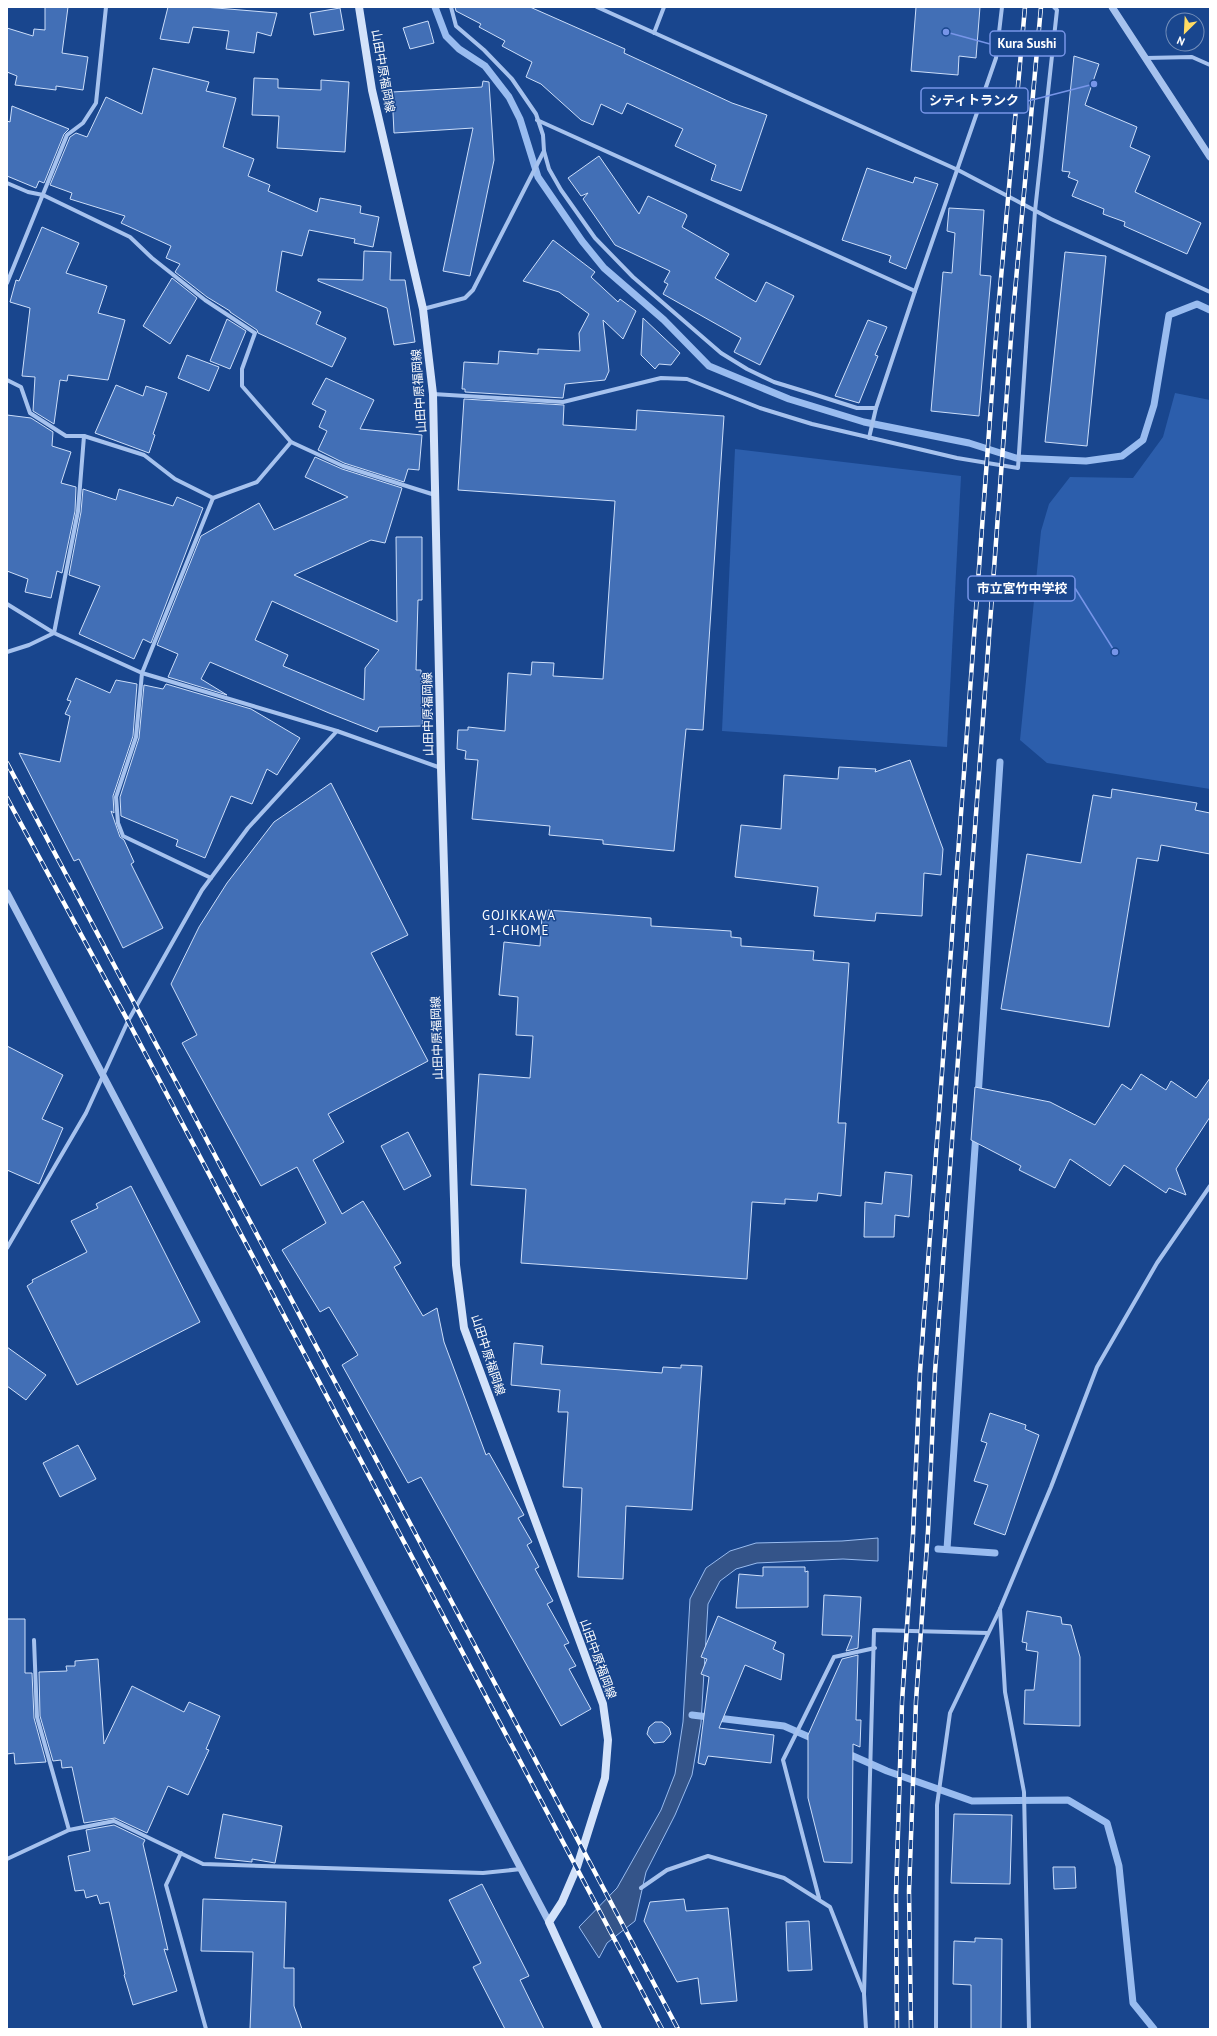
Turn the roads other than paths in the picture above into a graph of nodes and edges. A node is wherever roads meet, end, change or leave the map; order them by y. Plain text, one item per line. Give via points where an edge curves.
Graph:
1 (106, 7) edge
2 (359, 7) edge
3 (451, 7) edge
4 (597, 7) edge
5 (664, 7) edge
6 (1002, 7) edge
7 (1054, 7) edge
8 (1113, 7) edge
9 (654, 33) junction
10 (1146, 58) junction
11 (1210, 65) edge
12 (537, 120) junction
13 (544, 151) junction
14 (1210, 157) edge
15 (958, 170) junction
16 (7, 183) edge
17 (43, 195) junction
18 (1035, 211) junction
19 (7, 283) edge
20 (915, 291) junction
21 (1210, 292) edge
22 (423, 309) junction
23 (7, 380) edge
24 (433, 394) junction
25 (876, 408) junction
26 (84, 436) junction
27 (869, 438) junction
28 (292, 442) junction
29 (436, 495) junction
30 (213, 498) junction
31 (7, 604) edge
32 (54, 632) junction
33 (7, 652) edge
34 (142, 673) junction
35 (337, 731) junction
36 (441, 768) junction
37 (211, 878) junction
38 (7, 893) edge
39 (103, 1075) junction
40 (1210, 1186) edge
41 (7, 1248) edge
42 (1000, 1609) junction
43 (988, 1633) junction
44 (34, 1640) dead end
45 (875, 1648) junction
46 (69, 1830) junction
47 (181, 1853) junction
48 (7, 1859) edge
49 (521, 1869) junction
50 (641, 1888) dead end
51 (819, 1898) junction
52 (549, 1922) junction
53 (864, 1994) junction
54 (206, 2029) edge
55 (598, 2029) edge
56 (866, 2029) edge
57 (936, 2029) edge
58 (1029, 2029) edge

1 - 17 street via 96,103 83,123 67,135
2 - 22 main road, 山田中原福岡線 via 372,90
3 - 12 street via 456,26 512,79 536,114
4 - 9 street
5 - 9 street
6 - 15 street via 996,58
7 - 18 street via 1057,10
8 - 10 street
9 - 15 street
10 - 11 street via 1192,57
10 - 14 street
12 - 13 street
12 - 20 street
13 - 22 street via 473,290 465,298
13 - 25 street via 558,184 595,238 633,277 721,353 774,382 857,408
15 - 18 street
15 - 20 street
16 - 17 street
17 - 19 street
17 - 28 street via 130,237 205,300 255,333 242,369 242,386
18 - 21 street
18 - 27 street via 1018,468 957,458
20 - 25 street
22 - 24 main road, 山田中原福岡線
23 - 26 street via 21,387 30,413 66,436
24 - 27 street via 563,402 661,378 687,379 760,408
24 - 29 main road, 山田中原福岡線
25 - 27 street
26 - 30 street via 144,455 175,479
26 - 32 street via 78,511
28 - 29 street via 344,466
28 - 30 street via 257,482
29 - 36 main road, 山田中原福岡線
30 - 34 street
31 - 32 street
32 - 33 street via 29,645
32 - 34 street
34 - 35 street
34 - 37 street via 136,737 116,797 118,824 123,836
35 - 36 street
35 - 37 street via 248,828
36 - 52 main road, 山田中原福岡線 via 456,1265 464,1328 603,1704 608,1740 605,1778 592,1821 577,1867 562,1902
37 - 39 street via 128,1021
38 - 39 street
39 - 41 street via 86,1113
39 - 49 street
40 - 42 street via 1157,1262 1097,1367
42 - 43 street
42 - 58 street via 1004,1692 1024,1792
43 - 45 street via 874,1630
43 - 57 street via 950,1713 938,1797
44 - 46 street via 37,1717
45 - 51 street via 834,1657 783,1760
45 - 53 street
46 - 47 street via 114,1820
46 - 48 street
47 - 49 street via 203,1864 483,1873
47 - 54 street via 166,1885
49 - 52 street
50 - 51 street via 667,1870 708,1856 784,1878
51 - 53 street via 830,1907
52 - 55 main road
53 - 56 street

